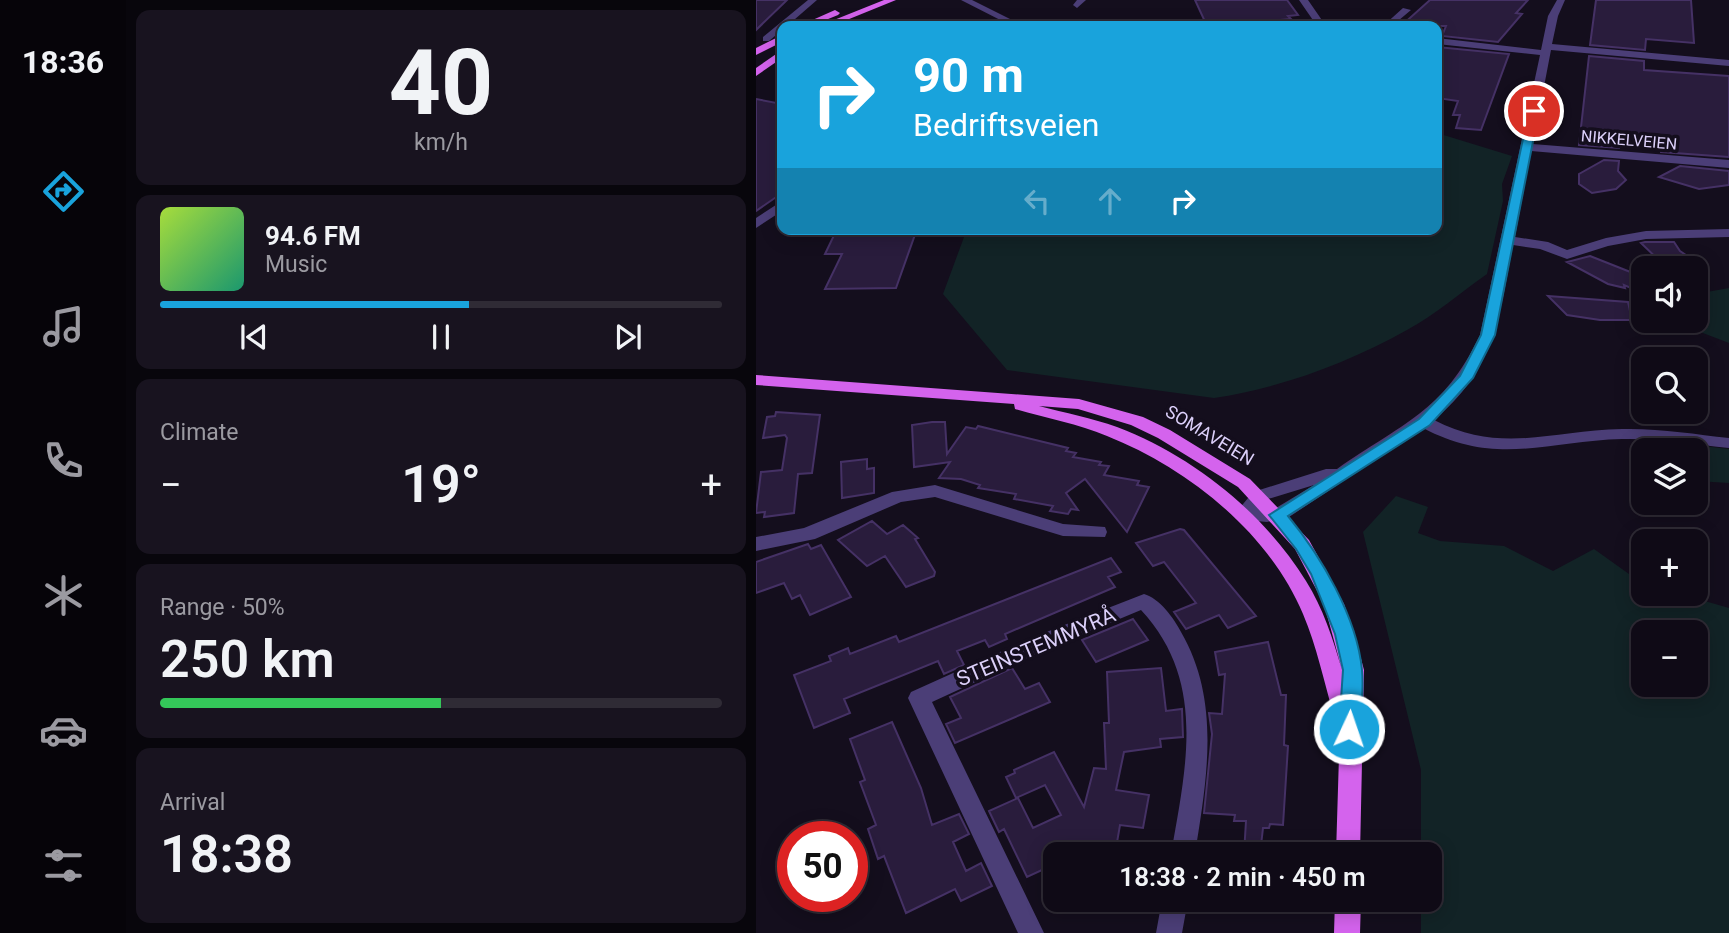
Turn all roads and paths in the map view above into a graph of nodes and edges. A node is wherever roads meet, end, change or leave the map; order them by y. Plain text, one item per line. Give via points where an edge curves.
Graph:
1 (813, 0) edge
2 (871, 0) edge
3 (891, 0) edge
4 (965, 0) edge
5 (1303, 0) edge
6 (1561, 0) edge
7 (1406, 10) dead end
8 (791, 17) junction
9 (786, 21) edge
10 (807, 21) edge
11 (826, 21) edge
12 (828, 21) edge
13 (1009, 21) edge
14 (1318, 21) edge
15 (1393, 21) edge
16 (777, 29) edge
17 (766, 39) dead end
18 (777, 41) edge
19 (1442, 41) edge
20 (1547, 50) junction
21 (756, 52) edge
22 (777, 57) edge
23 (1729, 63) edge
24 (756, 73) edge
25 (1527, 147) junction
26 (1729, 164) edge
27 (777, 208) edge
28 (756, 223) edge
29 (1729, 233) edge
30 (1508, 240) junction
31 (756, 380) edge
32 (1002, 400) junction
33 (1425, 422) junction
34 (1729, 443) edge
35 (1349, 468) junction
36 (1259, 496) junction
37 (1243, 515) junction
38 (1277, 515) junction
39 (1098, 532) dead end
40 (756, 544) edge
41 (1349, 729) junction
42 (1184, 842) edge
43 (1348, 842) edge
44 (1173, 912) edge
45 (1348, 912) edge
46 (1031, 933) edge
47 (1169, 933) edge
48 (1184, 933) edge
49 (1348, 933) edge

1 - 8 street
2 - 11 main road
3 - 12 main road
4 - 13 street
5 - 14 street
6 - 20 street
7 - 15 street
8 - 9 street
8 - 10 street
16 - 17 street
18 - 21 main road
19 - 20 street
20 - 23 street
20 - 25 street
22 - 24 main road
25 - 26 street, NIKKELVEIEN
25 - 30 street
27 - 28 street
29 - 30 street via 1633,238 1567,255
30 - 33 street via 1488,335 1479,356 1466,378
31 - 32 main road, SOMAVEIEN
32 - 36 main road, SOMAVEIEN via 1033,398 1079,404 1137,421 1189,447
32 - 37 main road, SOMAVEIEN via 1094,426 1144,446 1194,475
33 - 34 street via 1447,436 1495,446 1553,444 1620,434
33 - 35 street
35 - 36 street
35 - 38 street
36 - 37 street
36 - 38 main road, SOMAVEIEN
37 - 38 street
37 - 41 main road, SOMAVEIEN via 1279,557 1312,612
38 - 41 main road, SOMAVEIEN via 1319,573 1344,634 1353,670
39 - 40 street via 1063,530 935,491 898,496 808,534
41 - 43 main road, SOMAVEIEN
42 - 46 street, STEINSTEMMYRÅ via 1198,734 1196,695 1183,652 1159,613 1144,601 919,698
44 - 47 street
45 - 49 main road
47 - 48 street

